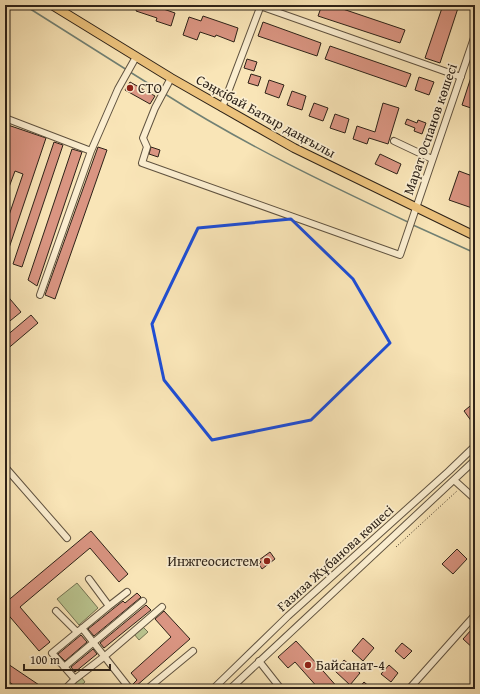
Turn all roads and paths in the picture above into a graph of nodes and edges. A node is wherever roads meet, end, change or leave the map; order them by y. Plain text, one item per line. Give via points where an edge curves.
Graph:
1 (52, 5) edge
2 (261, 6) edge
3 (475, 35) edge
4 (136, 57) junction
5 (461, 76) junction
6 (171, 78) junction
7 (222, 108) junction
8 (5, 118) edge
9 (394, 142) dead end
10 (91, 151) junction
11 (432, 159) junction
12 (416, 207) junction
13 (475, 236) edge
14 (40, 295) dead end
15 (475, 446) edge
16 (475, 460) edge
17 (5, 467) edge
18 (454, 480) junction
19 (462, 486) junction
20 (475, 499) edge
21 (67, 538) dead end
22 (396, 547) dead end
23 (88, 579) dead end
24 (127, 592) dead end
25 (143, 601) dead end
26 (109, 606) junction
27 (162, 607) dead end
28 (56, 611) dead end
29 (475, 615) edge
30 (80, 630) junction
31 (94, 642) junction
32 (193, 651) dead end
33 (105, 656) junction
34 (259, 661) junction
35 (64, 667) junction
36 (75, 679) junction
37 (155, 682) junction
38 (232, 688) edge
39 (65, 689) edge
40 (130, 689) edge
41 (147, 689) edge
42 (159, 689) edge
43 (213, 689) edge
44 (281, 689) edge
45 (408, 689) edge

1 - 4 main road, Сәңкібай Батыр даңғылы
2 - 5 street
2 - 7 street
3 - 5 street, Марат Оспанов көшесі
4 - 6 main road, Сәңкібай Батыр даңғылы
4 - 10 street via 118,89
5 - 11 street, Марат Оспанов көшесі
6 - 7 main road, Сәңкібай Батыр даңғылы
6 - 12 street, Марат Оспанов көшесі via 143,138 146,147 142,163 400,255
7 - 12 main road, Сәңкібай Батыр даңғылы via 294,148
8 - 10 street
9 - 11 street
10 - 14 street
11 - 12 street, Марат Оспанов көшесі
12 - 13 main road, Сәңкібай Батыр даңғылы
15 - 43 street, Ғазиза Жұбанова көшесі via 288,616
16 - 18 street, Ғазиза Жұбанова көшесі
17 - 21 street
18 - 19 street
18 - 34 street, Ғазиза Жұбанова көшесі
19 - 20 street
19 - 22 path
23 - 26 street
24 - 26 street
25 - 31 street
26 - 30 street
27 - 33 street
28 - 30 street
29 - 45 street
30 - 31 street
30 - 35 street via 52,653
31 - 33 street
31 - 35 street
32 - 37 street
33 - 36 street
33 - 40 street
34 - 38 street, Ғазиза Жұбанова көшесі
34 - 44 street
35 - 36 street
36 - 39 street
37 - 41 street
37 - 42 street

